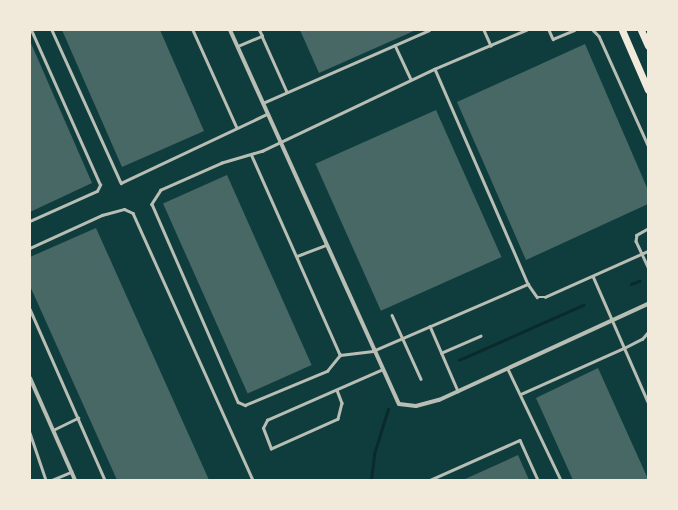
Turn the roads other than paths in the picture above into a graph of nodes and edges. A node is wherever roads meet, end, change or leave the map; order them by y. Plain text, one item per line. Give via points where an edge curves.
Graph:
1 (31, 30) edge
2 (52, 30) edge
3 (193, 30) edge
4 (230, 30) edge
5 (259, 30) edge
6 (429, 30) edge
7 (484, 30) edge
8 (527, 30) edge
9 (549, 30) edge
10 (574, 30) edge
11 (593, 30) edge
12 (622, 30) edge
13 (641, 30) edge
14 (262, 36) junction
15 (395, 45) junction
16 (237, 46) junction
17 (491, 46) junction
18 (648, 46) edge
19 (435, 69) junction
20 (411, 80) junction
21 (648, 88) edge
22 (288, 92) junction
23 (262, 103) junction
24 (267, 114) junction
25 (237, 128) junction
26 (279, 142) junction
27 (648, 145) edge
28 (252, 156) junction
29 (30, 221) edge
30 (648, 229) edge
31 (325, 245) junction
32 (30, 248) edge
33 (648, 251) edge
34 (642, 253) junction
35 (297, 256) junction
36 (648, 267) edge
37 (592, 276) junction
38 (528, 284) junction
39 (648, 304) edge
40 (30, 309) edge
41 (392, 315) dead end
42 (611, 321) junction
43 (430, 326) junction
44 (648, 332) edge
45 (480, 336) dead end
46 (403, 338) junction
47 (624, 348) junction
48 (372, 351) junction
49 (441, 353) junction
50 (340, 355) junction
51 (507, 368) junction
52 (382, 370) junction
53 (30, 378) edge
54 (421, 379) dead end
55 (337, 390) junction
56 (458, 391) junction
57 (522, 394) junction
58 (648, 402) edge
59 (78, 418) junction
60 (53, 430) junction
61 (30, 433) edge
62 (71, 472) junction
63 (46, 480) edge
64 (52, 480) edge
65 (75, 480) edge
66 (105, 480) edge
67 (253, 480) edge
68 (430, 480) edge
69 (538, 480) edge
70 (561, 480) edge

1 - 29 lane via 100,185 97,191
2 - 25 lane via 121,183
3 - 25 lane
4 - 16 street
5 - 14 lane
6 - 15 lane
7 - 17 lane
8 - 17 lane
9 - 10 lane via 553,39
11 - 27 lane via 599,36
12 - 21 main road
13 - 18 main road
14 - 16 lane
14 - 22 lane
15 - 20 lane
15 - 22 lane
16 - 23 street
17 - 19 lane
19 - 20 lane
19 - 38 lane
20 - 26 lane
22 - 23 lane
23 - 24 street
24 - 25 lane
24 - 26 street
26 - 28 lane
26 - 31 street
28 - 35 lane
28 - 50 lane via 222,163 161,190 152,204 238,402 255,404 326,371
30 - 34 lane via 637,235
31 - 35 lane
31 - 48 street
32 - 67 lane via 102,215 124,209 133,213
33 - 34 lane
34 - 36 lane
34 - 37 lane
35 - 50 lane
37 - 38 lane via 545,297 537,297
37 - 42 lane
38 - 43 lane
39 - 42 street
40 - 59 lane
41 - 46 lane
42 - 47 lane
42 - 51 street
43 - 46 lane
43 - 49 lane
44 - 47 lane
45 - 49 lane
46 - 48 lane
46 - 54 lane
47 - 57 lane
47 - 58 lane
48 - 50 lane
48 - 52 street
49 - 56 lane
51 - 56 street
51 - 57 lane
52 - 55 lane
52 - 56 street via 399,404 416,406
53 - 60 street
55 - 55 lane via 267,420 263,428 271,449 338,419 342,403
57 - 70 lane
59 - 60 lane
59 - 66 lane
60 - 62 street
61 - 63 lane
62 - 64 lane
62 - 65 street
68 - 69 lane via 520,440

